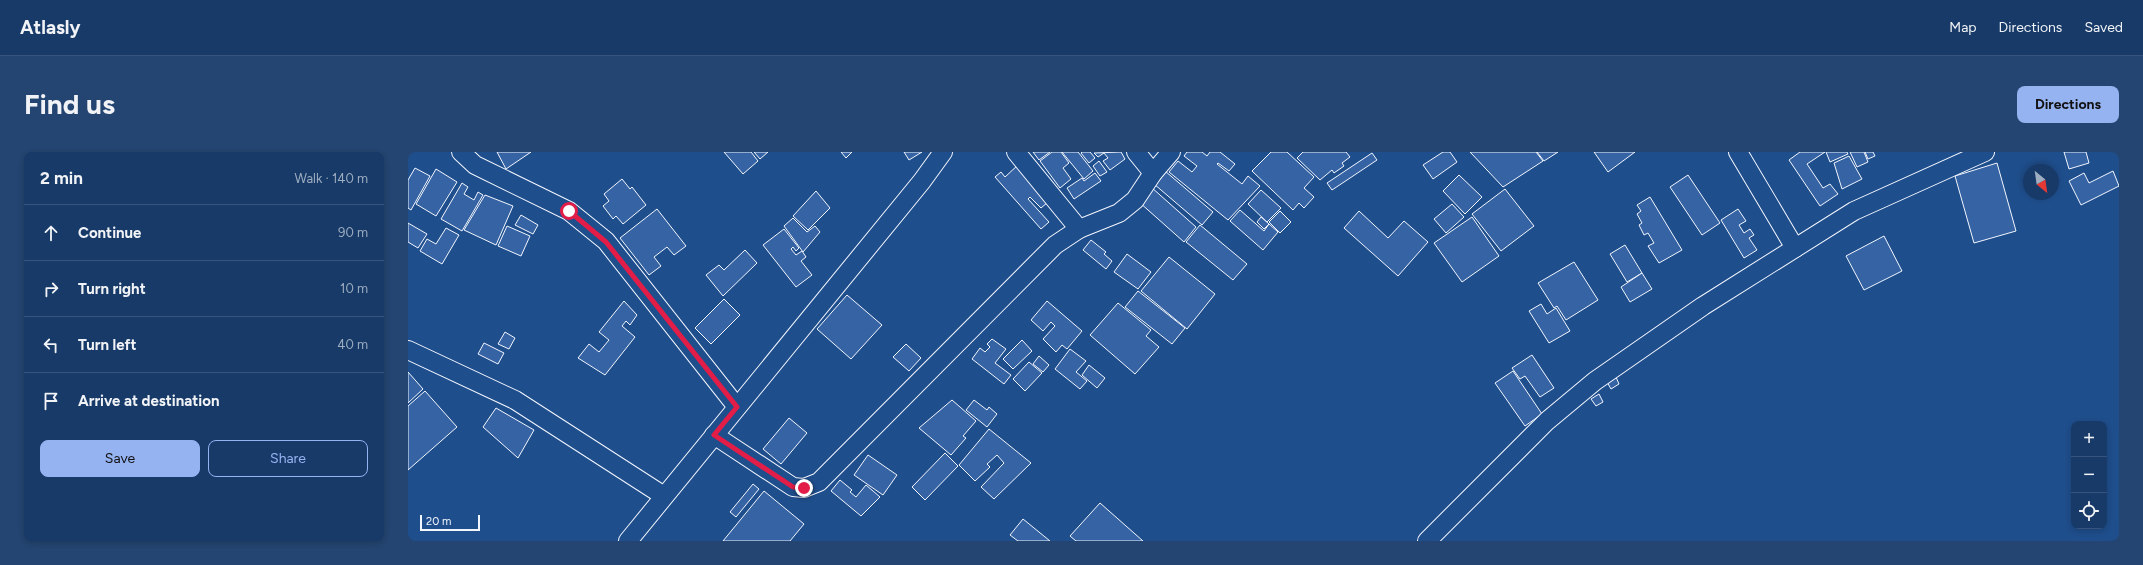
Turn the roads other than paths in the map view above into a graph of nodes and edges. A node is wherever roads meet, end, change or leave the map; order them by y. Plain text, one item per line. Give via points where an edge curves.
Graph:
1 (461, 152) edge
2 (943, 152) edge
3 (1016, 152) edge
4 (1136, 152) edge
5 (1171, 152) edge
6 (1738, 152) edge
7 (1985, 152) edge
8 (1154, 173) junction
9 (1079, 229) junction
10 (1795, 248) junction
11 (408, 350) edge
12 (737, 407) junction
13 (714, 435) junction
14 (664, 496) junction
15 (628, 541) edge
16 (1427, 541) edge

1 - 12 street via 475,165 569,211 606,242
2 - 12 street
3 - 9 street
4 - 8 street
5 - 8 street
6 - 10 street
7 - 10 street via 1854,210
8 - 9 street via 1135,200 1119,213
9 - 13 street via 1055,245 819,482 804,488 793,487
10 - 16 street via 1703,306 1595,381 1547,421
11 - 14 street via 515,400
12 - 13 street
13 - 14 street
14 - 15 street

